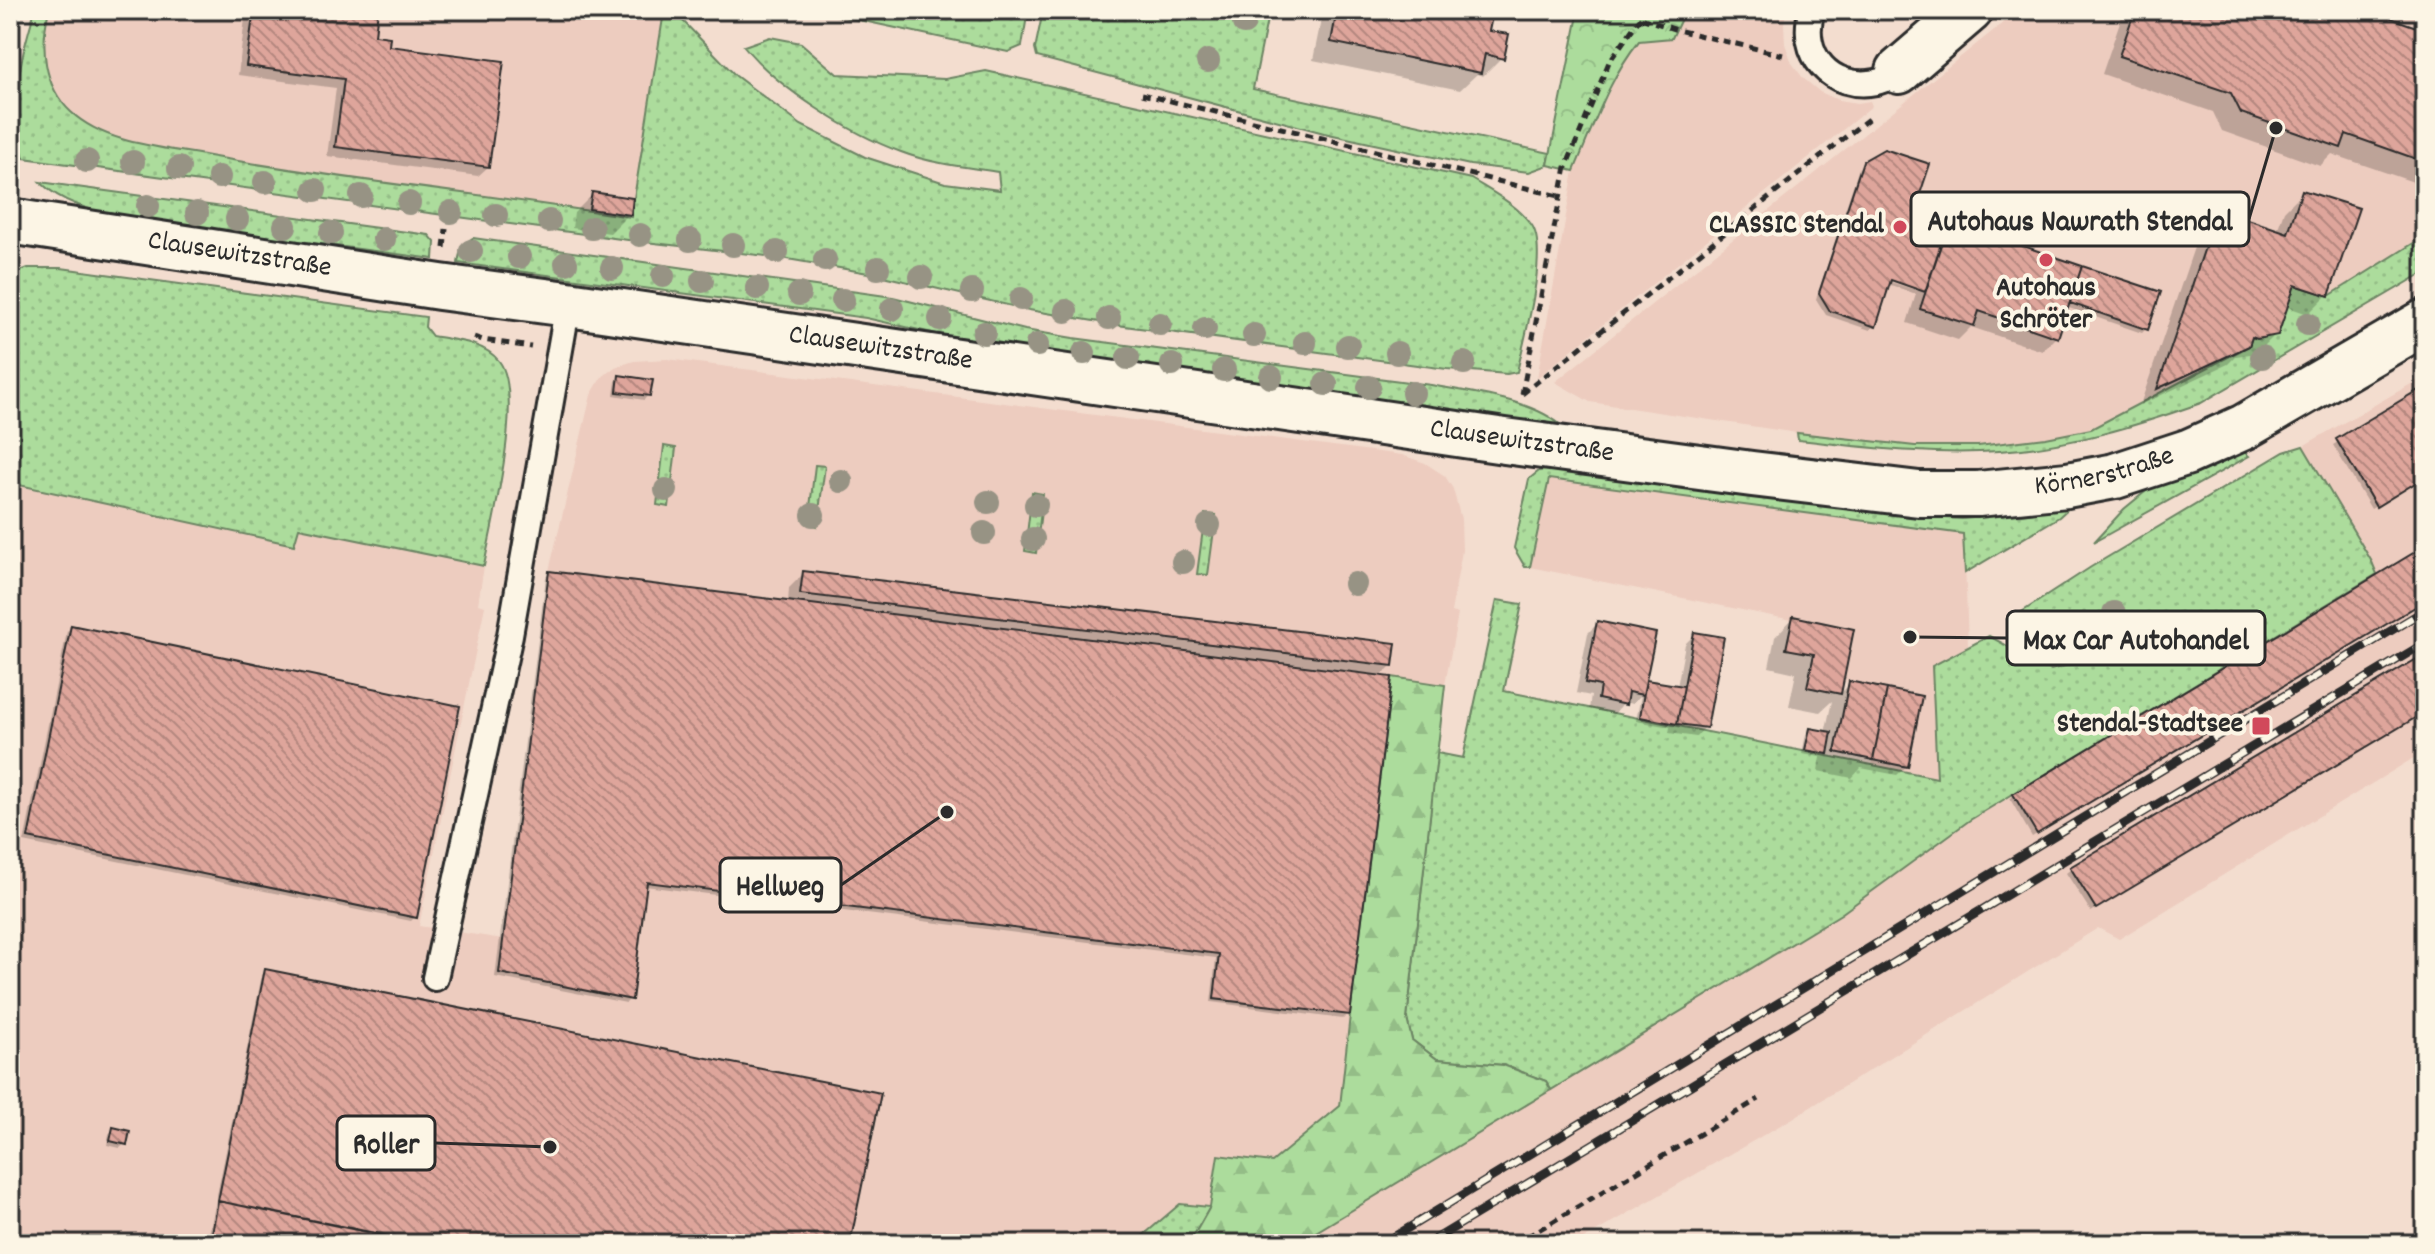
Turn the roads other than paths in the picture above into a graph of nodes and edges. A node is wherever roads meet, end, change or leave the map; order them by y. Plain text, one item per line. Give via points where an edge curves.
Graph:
1 (1812, 10) edge
2 (1970, 10) edge
3 (1899, 71) joint
4 (10, 221) edge
5 (568, 304) junction
6 (2425, 322) edge
7 (1752, 474) joint
8 (435, 978) dead end

1 - 3 lane via 1807,24 1812,55 1837,78 1858,84 1880,82
2 - 3 street
4 - 5 street, Clausewitzstraße
5 - 7 street, Clausewitzstraße
5 - 8 lane via 510,635
6 - 7 street, Körnerstraße via 2244,427 2115,476 1978,494 1919,494

